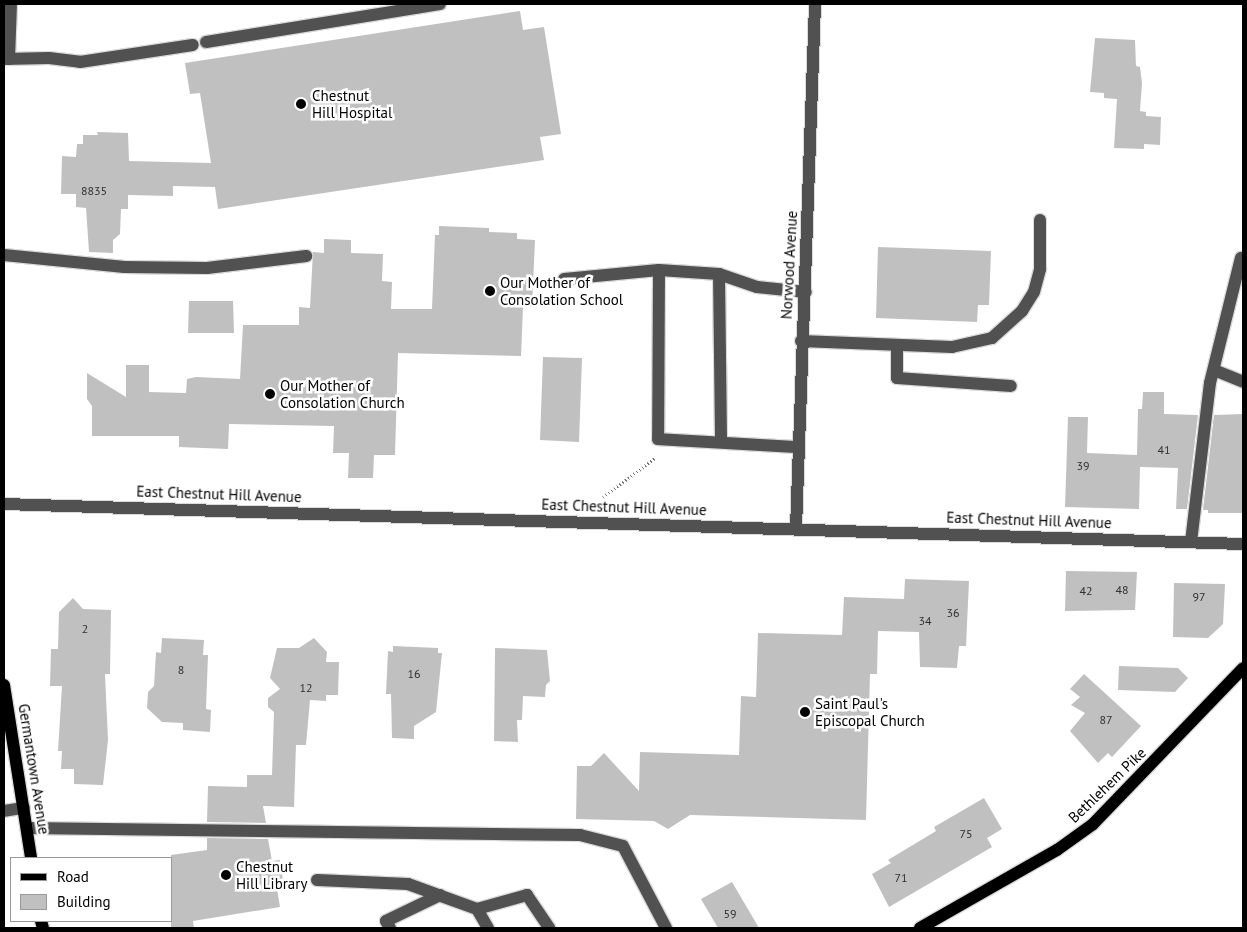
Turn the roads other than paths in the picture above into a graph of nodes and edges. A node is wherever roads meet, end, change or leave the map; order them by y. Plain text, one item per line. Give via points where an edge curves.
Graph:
1 (10, 4) edge
2 (440, 4) edge
3 (815, 4) edge
4 (402, 7) edge
5 (206, 42) dead end
6 (193, 45) dead end
7 (6, 59) edge
8 (1040, 220) dead end
9 (4, 255) edge
10 (306, 256) dead end
11 (1241, 258) dead end
12 (659, 270) junction
13 (719, 274) junction
14 (564, 279) dead end
15 (806, 292) junction
16 (801, 341) junction
17 (897, 345) junction
18 (1214, 370) junction
19 (1243, 382) edge
20 (1012, 386) dead end
21 (721, 440) junction
22 (798, 447) junction
23 (4, 504) edge
24 (796, 528) junction
25 (1191, 542) junction
26 (1243, 544) edge
27 (1243, 668) edge
28 (4, 685) edge
29 (24, 808) junction
30 (4, 811) edge
31 (27, 828) junction
32 (32, 857) edge
33 (317, 880) dead end
34 (440, 895) junction
35 (477, 909) junction
36 (390, 928) edge
37 (488, 928) edge
38 (549, 928) edge
39 (666, 928) edge
40 (920, 928) edge

1 - 7 street
2 - 4 street
3 - 15 street, Norwood Avenue
4 - 5 street
6 - 7 street via 80,62 49,58
8 - 17 street via 1040,269 1034,292 1008,326 992,338 971,344
9 - 10 street via 124,267 198,268
11 - 18 street
12 - 13 street
12 - 14 street
12 - 21 street via 658,439
13 - 15 street via 757,287
13 - 21 street
15 - 16 street, Norwood Avenue
16 - 17 street
16 - 22 street, Norwood Avenue
17 - 20 street via 896,378
18 - 19 street
18 - 25 street
21 - 22 street
22 - 24 street, Norwood Avenue
23 - 24 street, East Chestnut Hill Avenue
24 - 25 street, East Chestnut Hill Avenue
25 - 26 street, East Chestnut Hill Avenue
27 - 40 main road, Bethlehem Pike via 1093,824 1056,850
28 - 29 main road, Germantown Avenue
29 - 30 street
29 - 31 main road, Germantown Avenue
31 - 32 main road, Germantown Avenue
31 - 39 street via 580,834 623,846
33 - 34 street via 408,884
34 - 35 street
34 - 36 street via 386,921
35 - 37 street
35 - 38 street via 527,895

